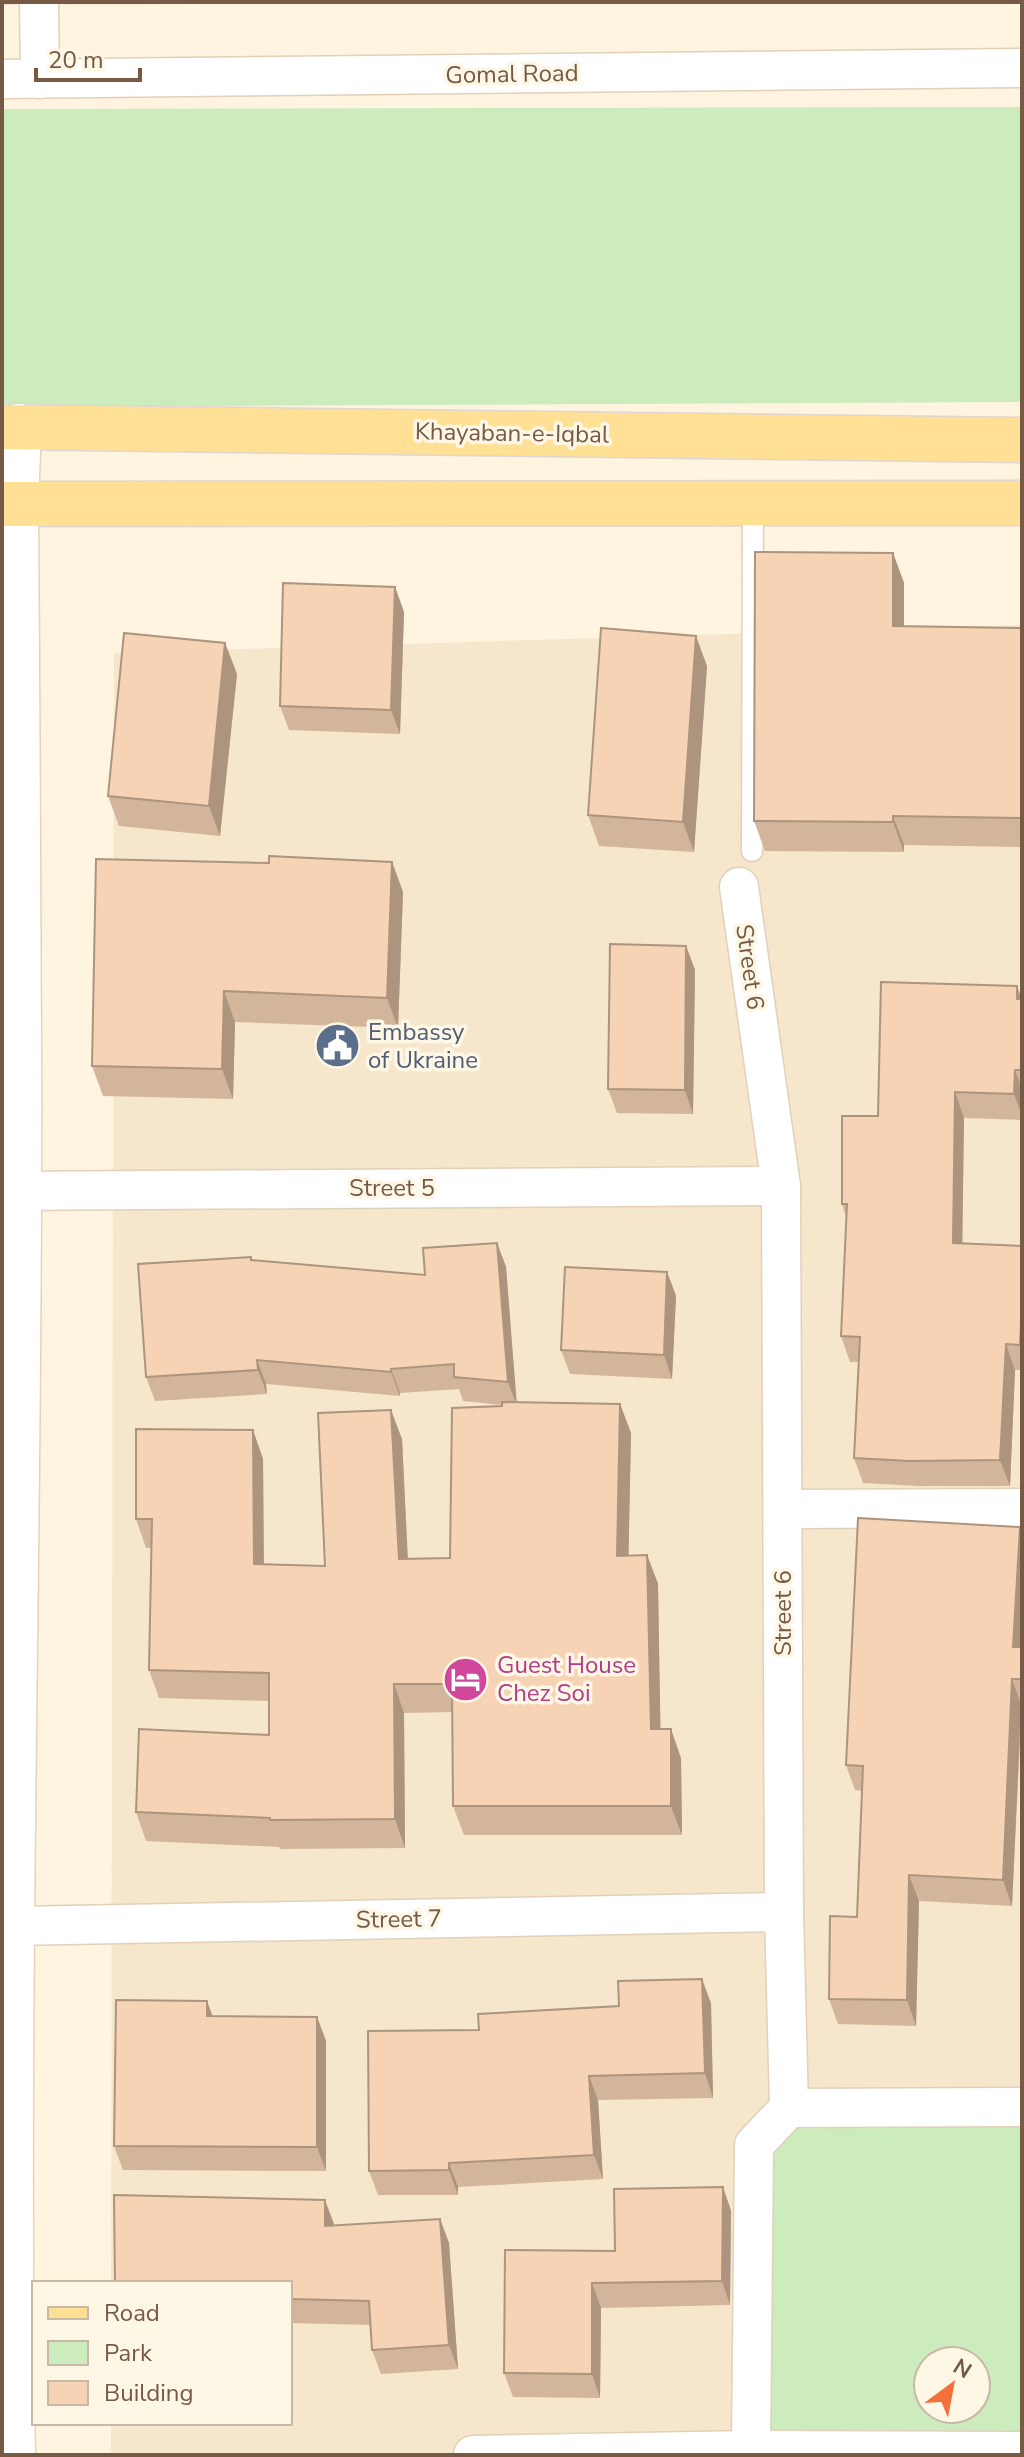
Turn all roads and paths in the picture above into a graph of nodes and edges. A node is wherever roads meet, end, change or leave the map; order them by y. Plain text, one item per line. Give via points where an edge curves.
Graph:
1 (39, 2) edge
2 (1022, 68) edge
3 (2, 79) edge
4 (40, 79) junction
5 (11, 427) edge
6 (1022, 440) edge
7 (9, 503) edge
8 (753, 503) junction
9 (1022, 503) edge
10 (752, 851) edge
11 (739, 887) dead end
12 (781, 1186) junction
13 (11, 1190) edge
14 (1022, 1508) edge
15 (783, 1509) junction
16 (7, 1722) edge
17 (784, 1912) junction
18 (14, 1926) junction
19 (1022, 2107) edge
20 (789, 2108) junction
21 (6, 2262) edge
22 (751, 2450) junction
23 (1022, 2451) edge
24 (13, 2455) edge
25 (473, 2455) edge

1 - 4 street
2 - 4 street, Gomal Road
3 - 4 street, Gomal Road
5 - 6 main road, Khayaban-e-Iqbal
5 - 7 street
7 - 8 main road
7 - 13 street
8 - 9 main road
8 - 10 lane
11 - 12 street, Street 6
12 - 13 street, Street 5
12 - 15 street, Street 6
13 - 16 street
14 - 15 street
15 - 17 street, Street 6
16 - 18 street
17 - 18 street, Street 7
17 - 20 street, Street 6
18 - 21 street
19 - 20 street
20 - 22 street via 754,2145
21 - 24 street
22 - 23 street
22 - 25 street

